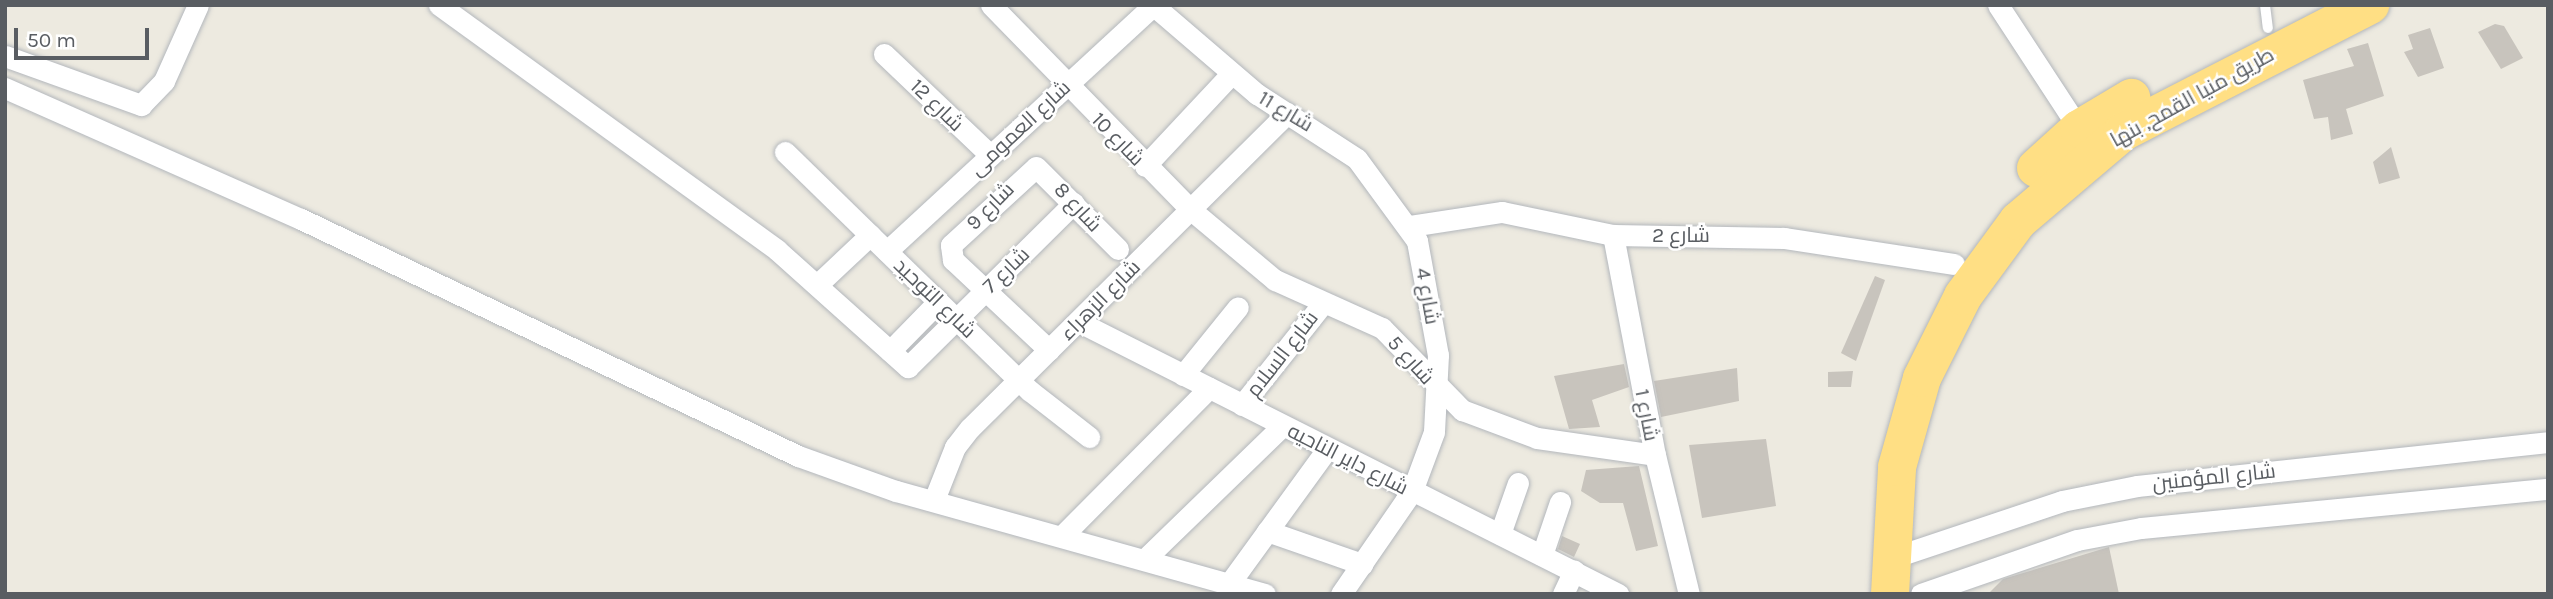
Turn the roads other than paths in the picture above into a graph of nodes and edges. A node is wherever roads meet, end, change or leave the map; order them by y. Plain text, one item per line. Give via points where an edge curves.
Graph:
1 (198, 5) edge
2 (439, 5) edge
3 (991, 5) edge
4 (1998, 5) edge
5 (2314, 5) edge
6 (2370, 5) edge
7 (1153, 6) edge
8 (2267, 16) edge
9 (884, 54) dead end
10 (5, 56) edge
11 (1231, 74) junction
12 (1067, 85) junction
13 (5, 88) edge
14 (1287, 113) junction
15 (2079, 130) junction
16 (785, 152) dead end
17 (990, 155) junction
18 (1145, 166) junction
19 (1036, 167) joint
20 (1074, 203) junction
21 (1190, 209) junction
22 (1410, 226) junction
23 (870, 235) junction
24 (1613, 235) junction
25 (1118, 250) dead end
26 (887, 251) junction
27 (1954, 264) junction
28 (817, 285) junction
29 (984, 291) junction
30 (938, 302) junction
31 (1323, 303) junction
32 (1238, 307) dead end
33 (956, 318) junction
34 (1079, 322) junction
35 (890, 351) junction
36 (1049, 351) junction
37 (1183, 375) junction
38 (1019, 380) junction
39 (1209, 388) junction
40 (1441, 391) junction
41 (1242, 405) junction
42 (1282, 426) junction
43 (1089, 437) dead end
44 (2548, 442) edge
45 (1327, 449) junction
46 (1654, 455) junction
47 (1518, 483) dead end
48 (2548, 489) edge
49 (1412, 491) junction
50 (934, 500) junction
51 (1560, 502) dead end
52 (1268, 531) junction
53 (1064, 534) junction
54 (1500, 534) junction
55 (1542, 555) junction
56 (1146, 558) junction
57 (1362, 564) junction
58 (1574, 569) junction
59 (1889, 576) edge
60 (1229, 584) junction
61 (1265, 594) edge
62 (1341, 594) edge
63 (1563, 594) edge
64 (1618, 594) edge
65 (1689, 594) edge
66 (1865, 594) edge
67 (1921, 594) edge

1 - 10 street via 164,81 141,105
2 - 28 street
3 - 12 street, شارع 10
4 - 15 street
5 - 8 highway, طريق منيا القمح, بنها
6 - 59 highway, طريق منيا القمح, بنها via 2123,132 2018,221 1963,296 1922,378 1897,467
7 - 11 street, شارع 11
7 - 12 street, شارع العمومى
8 - 15 highway, طريق منيا القمح, بنها
9 - 17 street, شارع 12
11 - 14 street, شارع 11
11 - 18 street
12 - 17 street, شارع العمومى
12 - 18 street, شارع 10
13 - 50 street via 288,213 797,456
14 - 21 street, شارع الزهراء
14 - 22 street, شارع 11 via 1357,159
15 - 27 highway, طريق منيا القمح, بنها via 1999,205
16 - 23 street, شارع التوحيد
17 - 26 street, شارع العمومى
18 - 21 street, شارع 10
19 - 20 street, شارع 8
19 - 29 street, شارع 9 via 949,251
20 - 25 street, شارع 8
20 - 29 street, شارع 7
21 - 31 street, شارع 5 via 1275,280
21 - 34 street, شارع الزهراء
22 - 24 street, شارع 2 via 1502,212
22 - 40 street, شارع 4 via 1427,275
23 - 26 street, شارع التوحيد
23 - 28 street
24 - 27 street, شارع 2 via 1784,238
24 - 46 street, شارع 1
26 - 30 street, شارع التوحيد
27 - 66 highway, طريق منيا القمح, بنها via 1910,343 1881,428 1866,517
28 - 35 street
29 - 33 street, شارع 7
29 - 36 street
30 - 33 street, شارع التوحيد
30 - 35 street
31 - 40 street, شارع 5 via 1382,328
31 - 41 street, شارع السلام
32 - 37 street
33 - 35 street, شارع 7 via 908,367
33 - 38 street, شارع التوحيد
34 - 36 street, شارع الزهراء
34 - 37 street, شارع داير الناحيه
36 - 38 street, شارع الزهراء
37 - 39 street, شارع داير الناحيه
38 - 43 street, شارع التوحيد
38 - 50 street, شارع الزهراء via 955,447
39 - 41 street, شارع داير الناحيه
39 - 53 street
40 - 46 street, شارع 5 via 1493,426
40 - 49 street, شارع 4
41 - 42 street, شارع داير الناحيه
42 - 45 street, شارع داير الناحيه
42 - 56 street
44 - 59 street, شارع المؤمنين via 2137,486 2062,501
45 - 49 street, شارع داير الناحيه
45 - 52 street
46 - 65 street, شارع 1
47 - 54 street
48 - 67 street, شارع المؤمنين via 2141,528 2077,540
49 - 54 street, شارع داير الناحيه
49 - 57 street, شارع 4
50 - 53 street
51 - 55 street
52 - 57 street
52 - 60 street
53 - 56 street
54 - 55 street, شارع داير الناحيه
55 - 58 street, شارع داير الناحيه
56 - 60 street
57 - 62 street, شارع 4
58 - 63 street
58 - 64 street, شارع داير الناحيه
60 - 61 street

